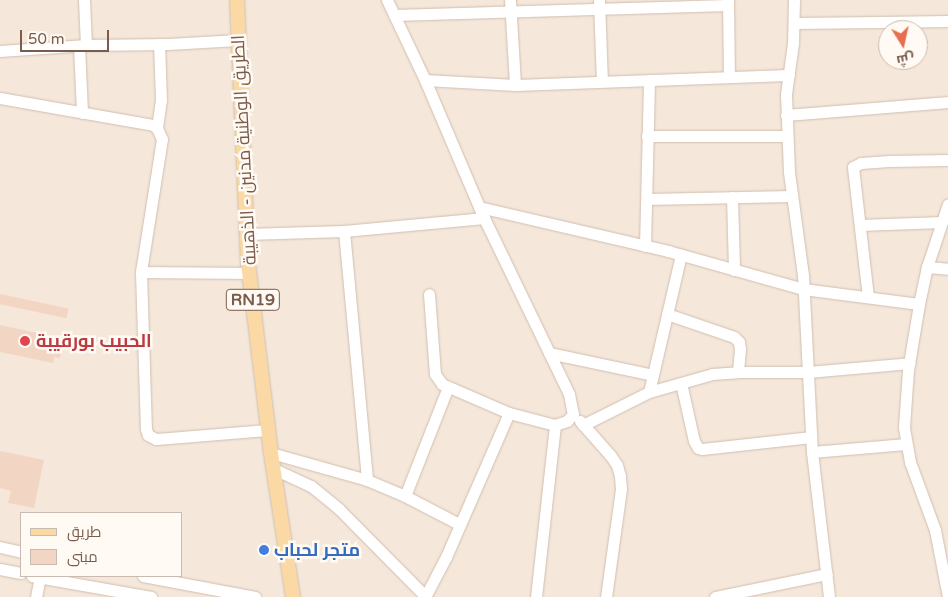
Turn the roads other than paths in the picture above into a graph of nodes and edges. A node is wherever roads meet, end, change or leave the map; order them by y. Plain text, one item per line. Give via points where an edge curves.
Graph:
1 (84, 0) edge
2 (237, 0) edge
3 (386, 0) edge
4 (794, 0) edge
5 (728, 3) edge
6 (599, 4) edge
7 (664, 4) edge
8 (511, 6) edge
9 (394, 15) junction
10 (948, 21) edge
11 (794, 23) junction
12 (238, 40) junction
13 (159, 44) junction
14 (83, 46) junction
15 (0, 51) edge
16 (789, 74) junction
17 (729, 77) junction
18 (425, 80) junction
19 (649, 80) junction
20 (602, 81) junction
21 (515, 85) junction
22 (0, 98) edge
23 (948, 102) edge
24 (82, 113) junction
25 (786, 115) junction
26 (157, 128) junction
27 (647, 136) junction
28 (787, 136) junction
29 (948, 160) edge
30 (791, 196) junction
31 (732, 197) junction
32 (647, 198) junction
33 (948, 204) edge
34 (482, 212) junction
35 (942, 222) junction
36 (860, 225) junction
37 (344, 231) junction
38 (246, 234) junction
39 (645, 246) junction
40 (681, 255) junction
41 (927, 267) junction
42 (948, 269) edge
43 (734, 270) junction
44 (140, 272) junction
45 (250, 273) junction
46 (803, 289) junction
47 (429, 294) dead end
48 (868, 297) junction
49 (919, 304) junction
50 (667, 314) junction
51 (549, 353) junction
52 (910, 363) junction
53 (738, 372) junction
54 (808, 372) junction
55 (654, 375) junction
56 (681, 382) junction
57 (448, 387) junction
58 (650, 392) junction
59 (509, 413) junction
60 (573, 414) junction
61 (555, 425) junction
62 (583, 425) junction
63 (268, 430) junction
64 (811, 437) junction
65 (906, 444) junction
66 (812, 452) junction
67 (271, 453) junction
68 (274, 469) junction
69 (367, 480) junction
70 (405, 496) junction
71 (459, 524) junction
72 (0, 547) edge
73 (20, 552) edge
74 (0, 569) edge
75 (20, 573) edge
76 (827, 574) junction
77 (36, 577) edge
78 (148, 577) edge
79 (948, 593) edge
80 (36, 597) edge
81 (151, 597) edge
82 (255, 597) edge
83 (293, 597) edge
84 (425, 597) edge
85 (536, 597) edge
86 (606, 597) edge
87 (714, 597) edge
88 (829, 597) edge

1 - 14 street
2 - 12 main road, الطريق الوطنية مدنين - الذهيبة / RN19
3 - 9 street
4 - 11 street
5 - 7 street
5 - 17 street
6 - 7 street
6 - 8 street
6 - 20 street
8 - 9 street
8 - 21 street
9 - 18 street
10 - 11 street
11 - 16 street
12 - 13 street
12 - 38 main road, الطريق الوطنية مدنين - الذهيبة / RN19
13 - 14 street
13 - 26 street
14 - 15 street
14 - 24 street
16 - 17 street
16 - 25 street
17 - 19 street
18 - 21 street
18 - 34 street
19 - 20 street
19 - 27 street
20 - 21 street
22 - 24 street
23 - 25 street
24 - 26 street
25 - 28 street
26 - 44 street via 162,139
27 - 28 street
27 - 32 street
28 - 30 street
29 - 36 street via 856,164 853,170
30 - 31 street
30 - 46 street via 800,245
31 - 32 street
31 - 43 street
32 - 39 street
33 - 35 street
34 - 37 street
34 - 39 street
34 - 51 street
35 - 36 street
35 - 41 street
36 - 48 street
37 - 38 street
37 - 69 street
38 - 45 main road, الطريق الوطنية مدنين - الذهيبة / RN19
39 - 40 street
40 - 43 street
40 - 50 street
41 - 42 street
41 - 49 street
43 - 46 street
44 - 45 street
44 - 63 street via 144,421 148,435 156,440
45 - 63 main road, الطريق الوطنية مدنين - الذهيبة / RN19
46 - 48 street
46 - 54 street
47 - 57 street via 435,374 437,380
48 - 49 street
49 - 52 street
50 - 53 street via 734,337 740,349
50 - 55 street
51 - 55 street
51 - 60 street via 569,394
52 - 54 street
52 - 65 street via 904,427
53 - 54 street
53 - 56 street via 712,374
54 - 64 street
55 - 58 street
56 - 58 street
56 - 64 street via 698,448
57 - 59 street
57 - 70 street
58 - 62 street
59 - 61 street
59 - 71 street
60 - 61 street via 567,421
60 - 62 street
61 - 85 street
62 - 86 street via 610,455 620,476
63 - 67 main road, الطريق الوطنية مدنين - الذهيبة / RN19
64 - 66 street
65 - 66 street
65 - 79 street via 935,530
66 - 76 street
67 - 68 main road, الطريق الوطنية مدنين - الذهيبة / RN19
67 - 69 street
68 - 83 main road, الطريق الوطنية مدنين - الذهيبة / RN19
68 - 84 street via 310,486 339,509
69 - 70 street
70 - 71 street
71 - 84 street
72 - 73 street
74 - 75 street
76 - 87 street
76 - 88 street
77 - 80 street
77 - 81 street
78 - 82 street

